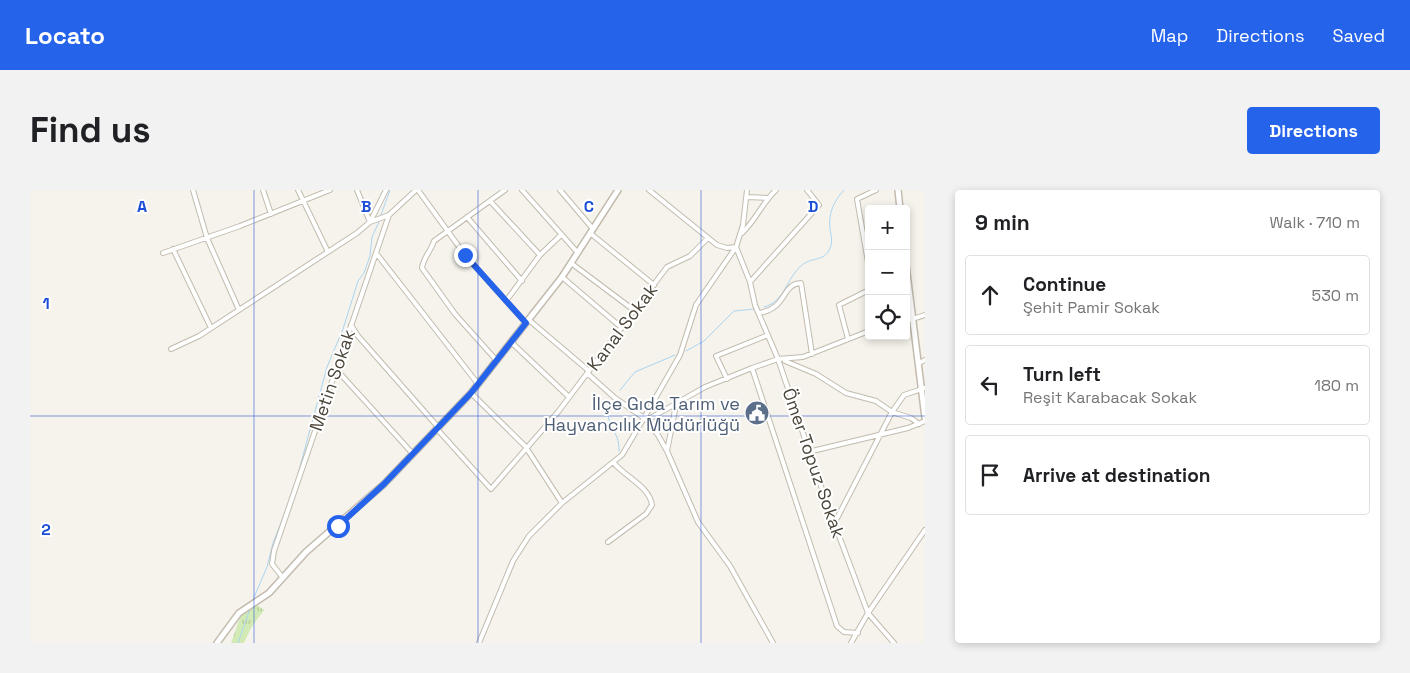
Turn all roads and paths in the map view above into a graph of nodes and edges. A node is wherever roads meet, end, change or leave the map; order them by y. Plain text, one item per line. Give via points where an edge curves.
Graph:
1 (193, 190) edge
2 (263, 190) edge
3 (298, 190) edge
4 (312, 190) edge
5 (330, 190) edge
6 (357, 190) edge
7 (386, 190) edge
8 (417, 190) edge
9 (505, 190) edge
10 (522, 190) edge
11 (618, 190) edge
12 (649, 190) edge
13 (746, 190) edge
14 (776, 190) edge
15 (807, 190) edge
16 (876, 190) edge
17 (898, 190) edge
18 (563, 191) edge
19 (316, 196) junction
20 (747, 197) junction
21 (768, 198) junction
22 (302, 201) junction
23 (490, 201) junction
24 (900, 205) edge
25 (270, 214) junction
26 (389, 215) junction
27 (467, 217) junction
28 (370, 222) junction
29 (448, 231) junction
30 (592, 231) junction
31 (740, 235) junction
32 (561, 236) junction
33 (207, 238) junction
34 (708, 238) junction
35 (736, 247) junction
36 (174, 249) junction
37 (866, 250) edge
38 (328, 252) junction
39 (162, 253) dead end
40 (376, 253) junction
41 (578, 253) junction
42 (540, 254) junction
43 (572, 263) junction
44 (562, 277) junction
45 (522, 281) junction
46 (750, 282) junction
47 (654, 285) junction
48 (865, 292) edge
49 (909, 295) edge
50 (506, 301) junction
51 (239, 310) junction
52 (635, 311) junction
53 (759, 313) junction
54 (925, 315) edge
55 (912, 320) junction
56 (528, 321) junction
57 (351, 325) junction
58 (211, 328) junction
59 (622, 328) junction
60 (865, 333) edge
61 (768, 335) junction
62 (848, 340) junction
63 (511, 342) junction
64 (171, 349) dead end
65 (812, 354) junction
66 (778, 359) junction
67 (783, 360) junction
68 (925, 360) edge
69 (497, 361) junction
70 (919, 363) junction
71 (752, 368) junction
72 (336, 369) junction
73 (588, 372) junction
74 (727, 378) junction
75 (478, 384) junction
76 (924, 389) edge
77 (471, 393) junction
78 (570, 397) junction
79 (676, 404) junction
80 (892, 412) junction
81 (646, 419) junction
82 (925, 420) edge
83 (919, 424) junction
84 (438, 428) junction
85 (879, 435) junction
86 (527, 449) junction
87 (667, 451) junction
88 (808, 452) junction
89 (413, 454) junction
90 (615, 462) junction
91 (562, 503) junction
92 (834, 524) junction
93 (925, 530) edge
94 (608, 542) dead end
95 (283, 578) junction
96 (868, 613) junction
97 (858, 633) junction
98 (217, 643) edge
99 (479, 643) edge
100 (773, 643) edge
101 (851, 643) edge
102 (894, 643) edge

1 - 33 street
2 - 25 street
3 - 22 street
4 - 19 street
5 - 19 street
6 - 28 street
7 - 28 street
8 - 26 street, Metin Sokak
8 - 29 street
9 - 23 street
10 - 32 street
11 - 30 street
12 - 34 street
13 - 20 street
14 - 21 street
15 - 46 street via 819,205
16 - 37 street via 857,200
17 - 24 street
18 - 30 street
19 - 22 street
20 - 21 street
20 - 31 street
21 - 31 street via 752,224
22 - 25 street
22 - 38 street
23 - 27 street
23 - 42 street
25 - 33 street
26 - 28 street
26 - 40 street, Metin Sokak
27 - 29 street
27 - 45 street
28 - 38 street
29 - 50 street
29 - 69 street via 434,241 422,268 455,314
30 - 41 street
30 - 47 street
31 - 35 street
32 - 41 street
32 - 42 street
33 - 36 street
33 - 51 street
34 - 35 street via 717,245
34 - 47 street, Kanal Sokak via 690,256 668,267
35 - 46 street, Ömer Topuz Sokak
35 - 81 street via 696,305 680,355
36 - 39 street
36 - 58 street
38 - 51 street
40 - 57 street, Metin Sokak
40 - 75 street
41 - 43 street
42 - 45 street
43 - 44 street
43 - 52 street
44 - 56 street
44 - 59 street
45 - 50 street
46 - 53 street, Ömer Topuz Sokak
47 - 52 street, Kanal Sokak
48 - 62 street via 839,305
49 - 55 street
50 - 56 street
51 - 58 street
52 - 59 street, Kanal Sokak
53 - 61 street, Ömer Topuz Sokak
53 - 65 street via 777,306 788,289 801,283
54 - 55 street
55 - 70 street
56 - 63 street
56 - 73 street
57 - 72 street, Metin Sokak
57 - 84 street
58 - 64 street
59 - 73 street, Kanal Sokak
60 - 62 street
61 - 66 street, Ömer Topuz Sokak
61 - 74 street via 716,356
62 - 65 street
63 - 69 street
63 - 78 street
65 - 67 street
66 - 67 street
66 - 71 street
66 - 88 street, Ömer Topuz Sokak
67 - 80 street via 816,374 846,393 876,401
68 - 70 street
69 - 75 street
70 - 76 street
71 - 74 street
71 - 97 street via 837,626 844,632
72 - 89 street
72 - 95 street, Metin Sokak via 274,551 272,564
73 - 78 street, Kanal Sokak
73 - 81 street via 615,398
74 - 79 street
75 - 77 street
76 - 80 street via 904,395
76 - 82 street
77 - 84 street
77 - 86 street
78 - 86 street, Kanal Sokak
79 - 81 street
79 - 87 street
80 - 83 street via 912,418
80 - 85 street
81 - 87 street
81 - 90 street
82 - 83 street
83 - 85 street
84 - 86 street, Kanal Sokak via 491,489
84 - 89 street
85 - 88 street
85 - 92 street
86 - 91 street
87 - 100 street via 698,522 730,566
88 - 92 street, Ömer Topuz Sokak
89 - 95 street via 368,500 306,552
90 - 91 street
90 - 94 street via 625,476 646,492 652,505 646,514
91 - 99 street via 529,536 513,561
92 - 96 street, Ömer Topuz Sokak
93 - 96 street
95 - 98 street via 258,602 245,608
96 - 97 street
96 - 102 street
97 - 101 street

